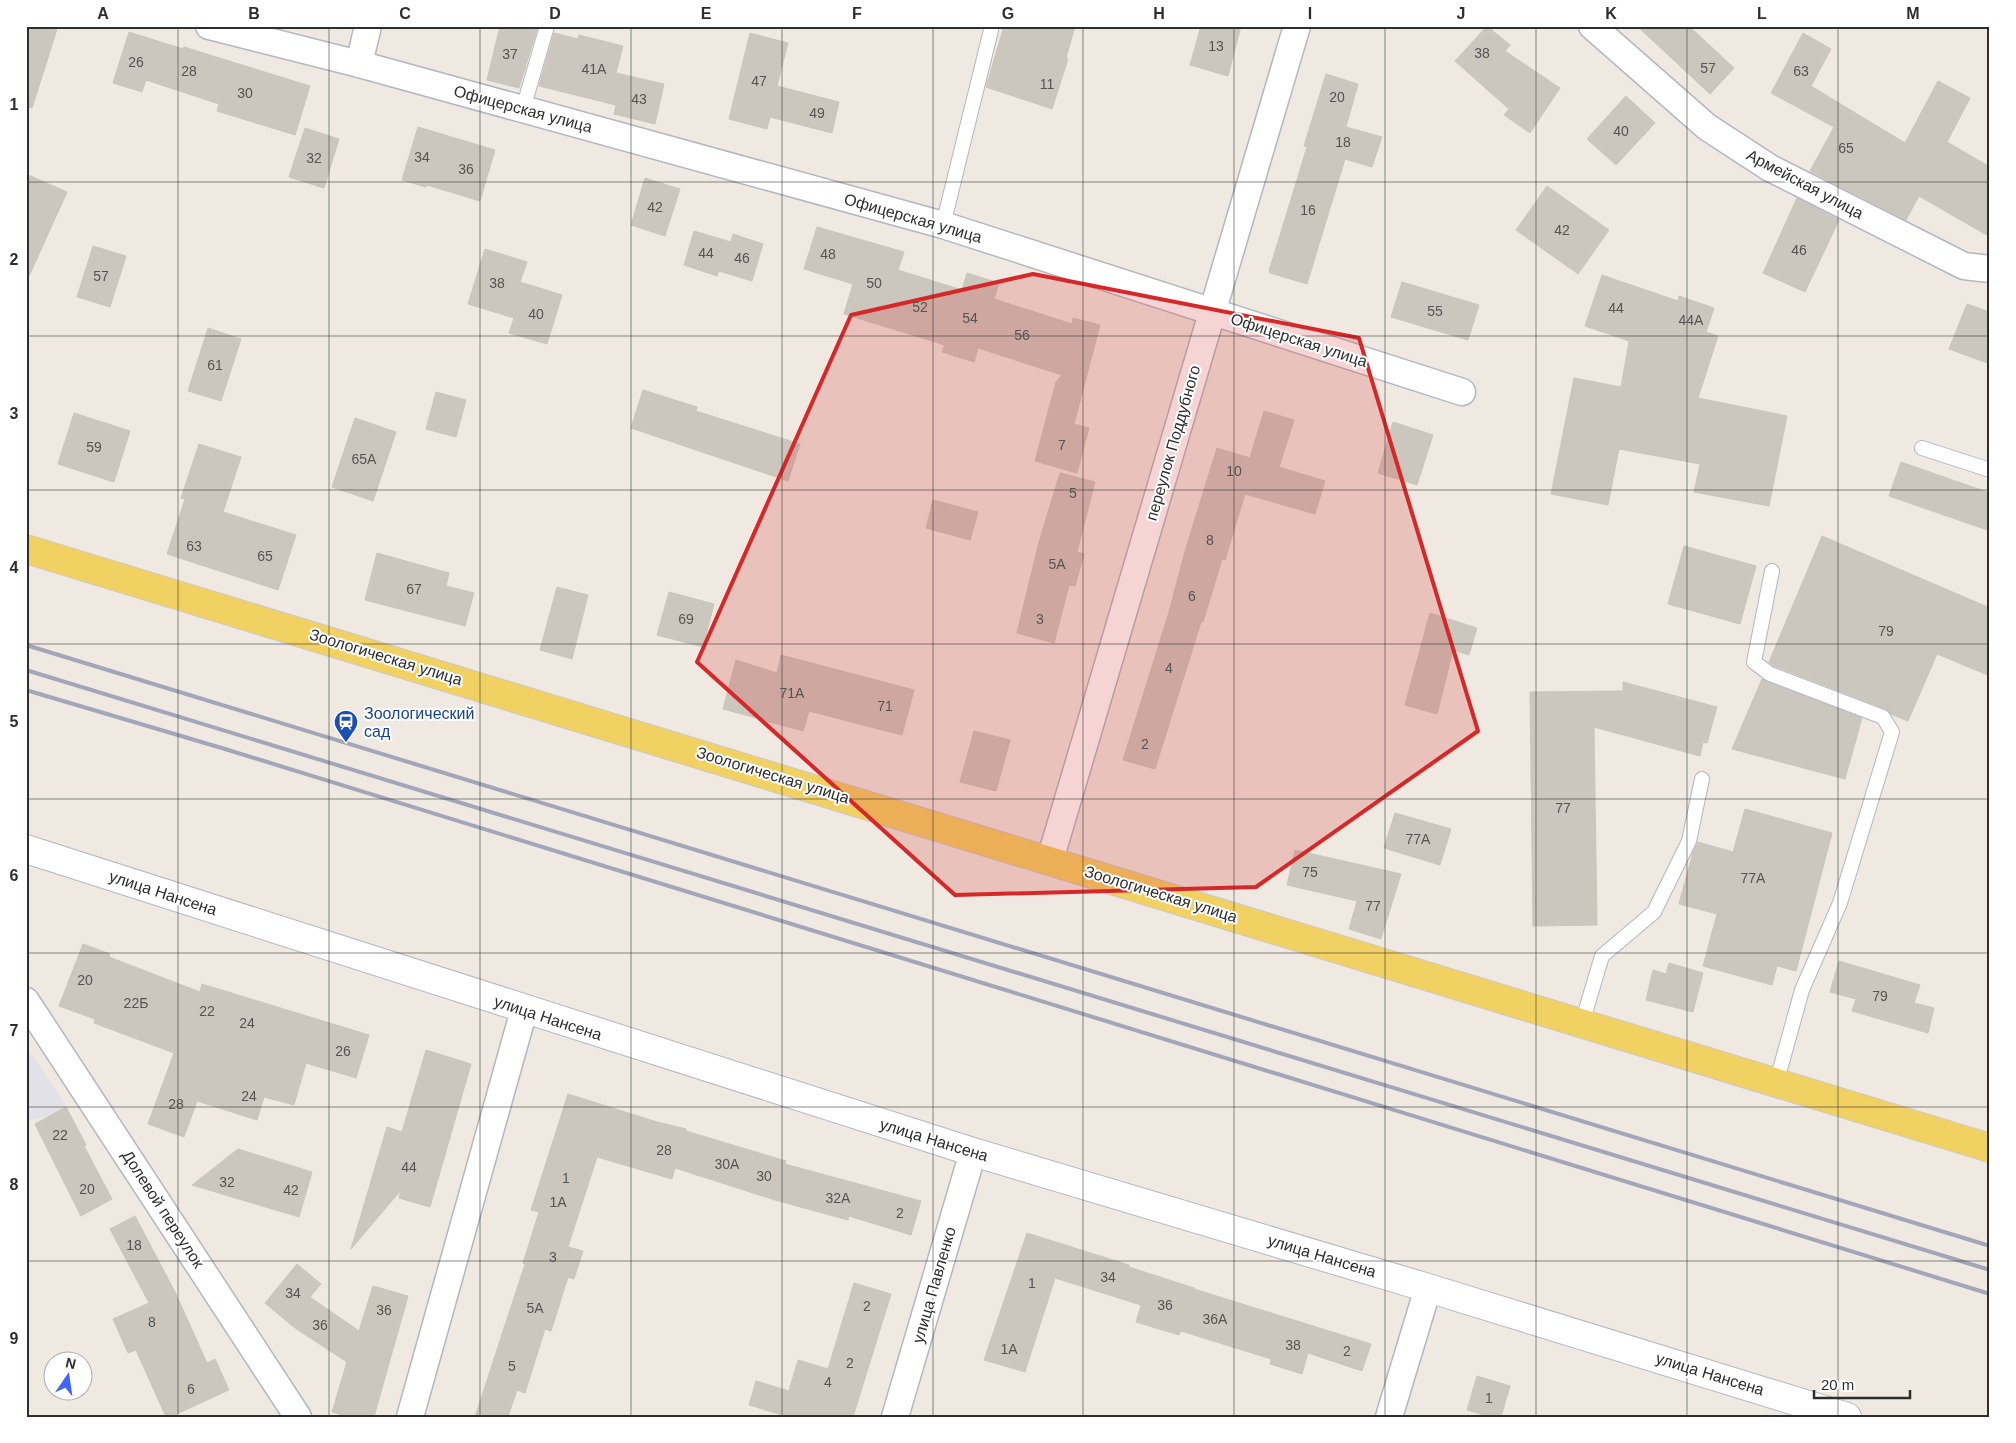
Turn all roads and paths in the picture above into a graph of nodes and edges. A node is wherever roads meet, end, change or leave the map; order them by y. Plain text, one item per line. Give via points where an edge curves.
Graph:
1 (209, 26) edge
2 (368, 26) edge
3 (547, 26) edge
4 (992, 26) edge
5 (1297, 26) edge
6 (1592, 26) edge
7 (359, 64) junction
8 (523, 109) junction
9 (942, 225) junction
10 (1990, 269) edge
11 (1211, 312) junction
12 (1462, 392) dead end
13 (1922, 448) dead end
14 (1990, 470) edge
15 (26, 549) edge
16 (1772, 571) dead end
17 (1702, 779) dead end
18 (26, 849) edge
19 (1050, 860) junction
20 (26, 1001) edge
21 (524, 1010) junction
22 (1582, 1024) junction
23 (1776, 1084) junction
24 (1990, 1148) edge
25 (973, 1152) junction
26 (1428, 1288) junction
27 (298, 1417) edge
28 (410, 1417) edge
29 (895, 1417) edge
30 (1389, 1417) edge
31 (1847, 1417) edge

1 - 7 street, Офицерская улица
2 - 7 street
3 - 8 lane
4 - 9 lane
5 - 11 street, переулок Поддубного
6 - 10 street, Армейская улица via 1707,127 1770,168 1964,266
7 - 8 street, Офицерская улица
8 - 9 street, Офицерская улица
9 - 11 street, Офицерская улица
11 - 12 street, Офицерская улица
11 - 19 street, переулок Поддубного
13 - 14 lane
15 - 19 main road, Зоологическая улица
16 - 23 lane via 1754,662 1770,674 1883,717 1892,732 1840,903 1802,990
17 - 22 lane via 1689,841 1654,912 1602,956
18 - 21 main road, улица Нансена
19 - 22 main road, Зоологическая улица
20 - 27 street, Долевой переулок
21 - 25 main road, улица Нансена
21 - 28 street
22 - 23 main road
23 - 24 main road
25 - 26 main road, улица Нансена
25 - 29 street, улица Павленко
26 - 30 street
26 - 31 main road, улица Нансена

